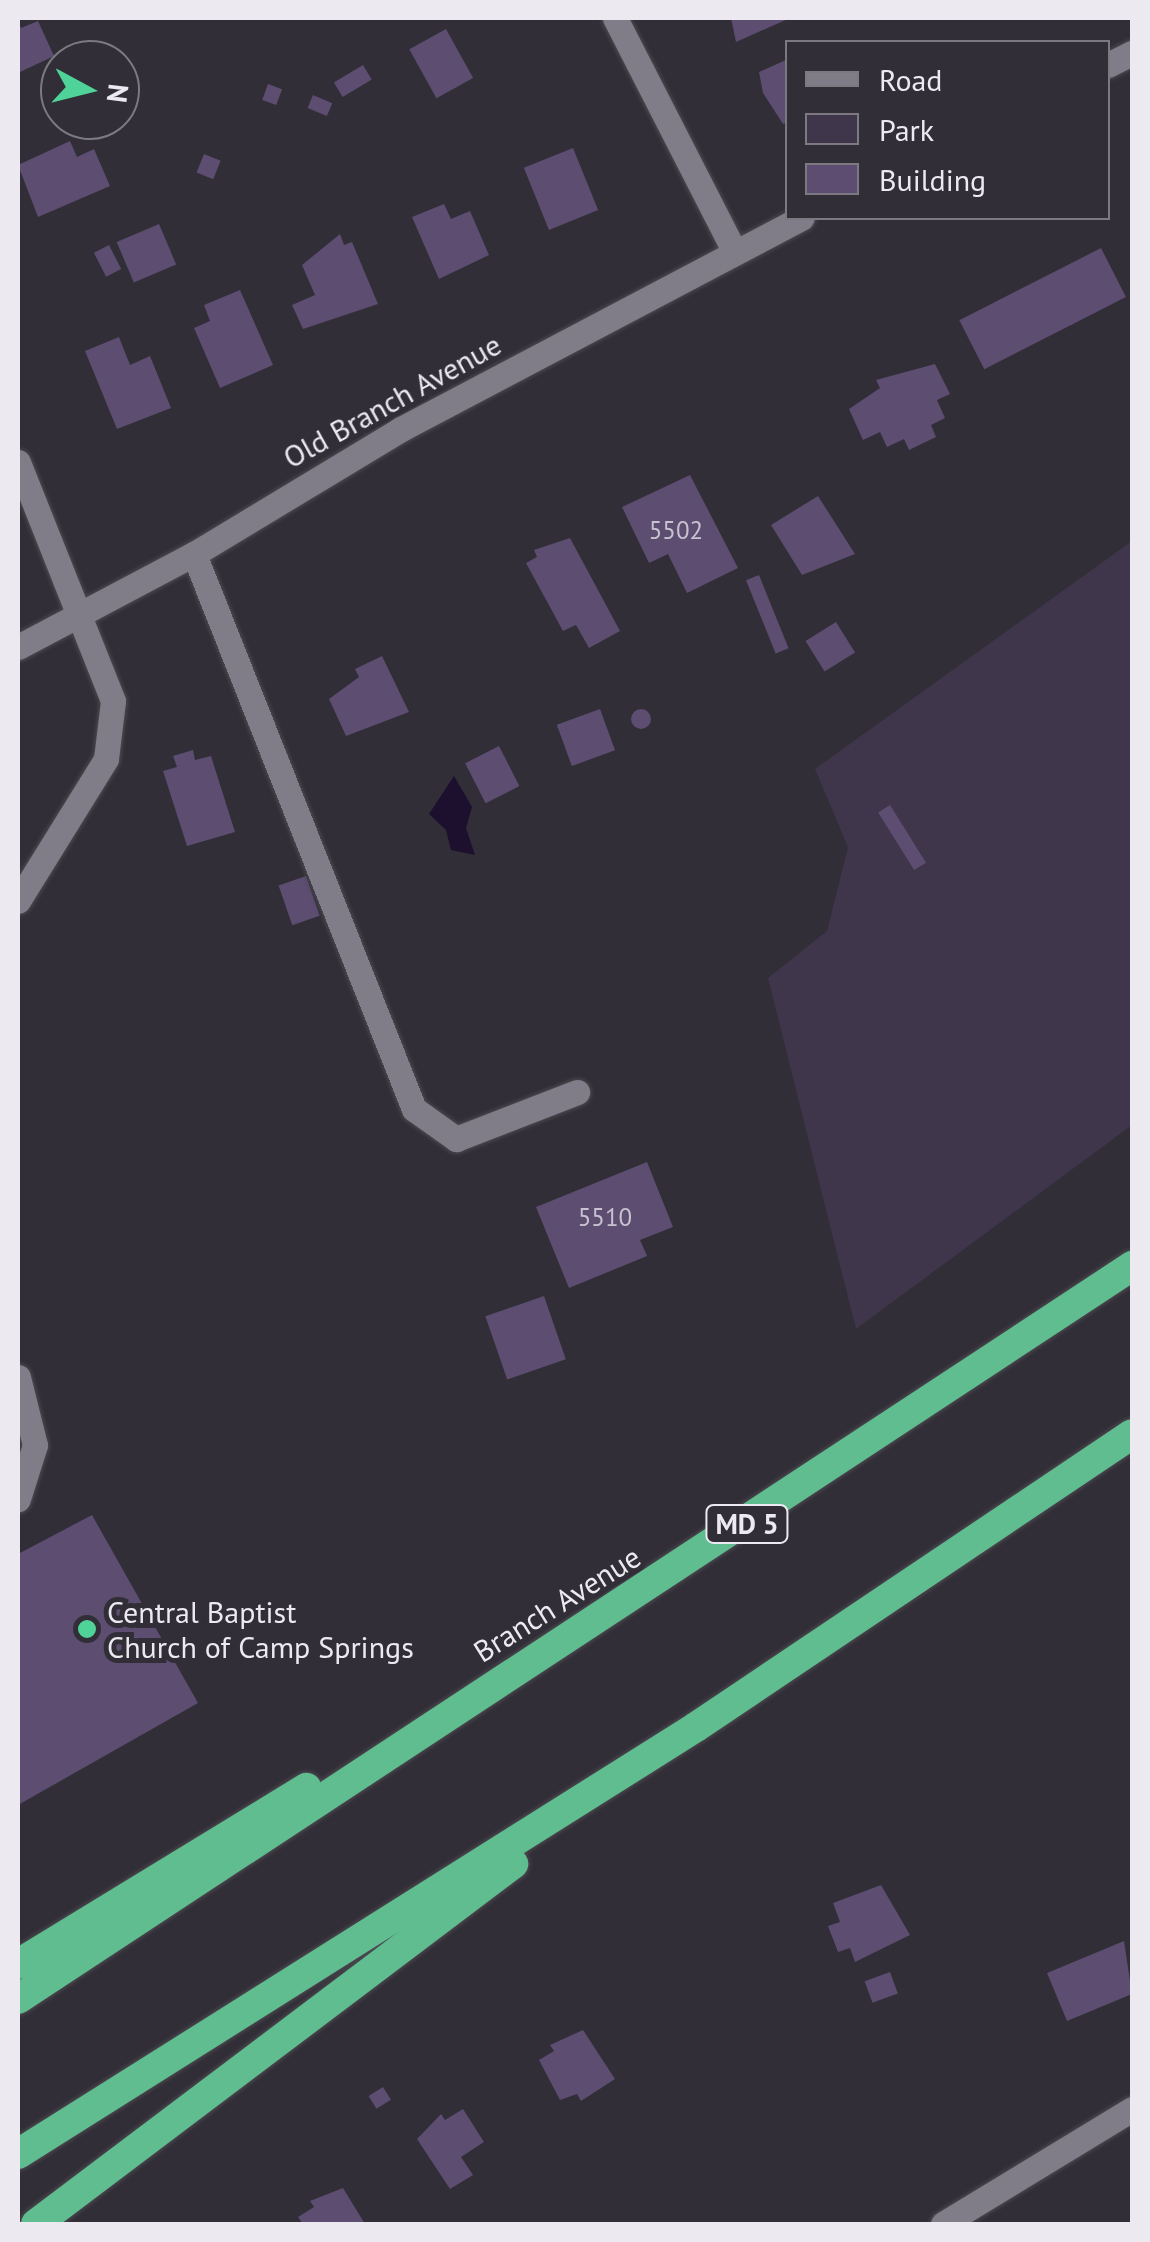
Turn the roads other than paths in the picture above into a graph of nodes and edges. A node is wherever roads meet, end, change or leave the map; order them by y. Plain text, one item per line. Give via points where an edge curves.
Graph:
1 (615, 18) edge
2 (1132, 53) edge
3 (1110, 65) edge
4 (798, 220) edge
5 (734, 251) junction
6 (18, 462) edge
7 (194, 554) junction
8 (83, 612) junction
9 (18, 647) edge
10 (18, 900) edge
11 (577, 1092) dead end
12 (1132, 1266) edge
13 (18, 1378) edge
14 (1132, 1434) edge
15 (18, 1499) edge
16 (696, 1728) junction
17 (358, 1774) junction
18 (18, 1964) edge
19 (18, 1999) edge
20 (1132, 2109) edge
21 (18, 2154) edge
22 (36, 2224) edge
23 (943, 2224) edge

1 - 5 street
2 - 3 street
4 - 5 street, Old Branch Avenue
5 - 7 street, Old Branch Avenue via 401,429
6 - 8 street
7 - 8 street, Old Branch Avenue
7 - 11 street via 414,1109 456,1139
8 - 9 street, Old Branch Avenue
8 - 10 street via 113,701 106,759
12 - 17 highway, Branch Avenue / MD 5
13 - 15 street via 35,1445
14 - 16 highway
16 - 21 highway
16 - 22 highway
17 - 18 highway via 297,1790
17 - 19 highway, Branch Avenue / MD 5
20 - 23 street

